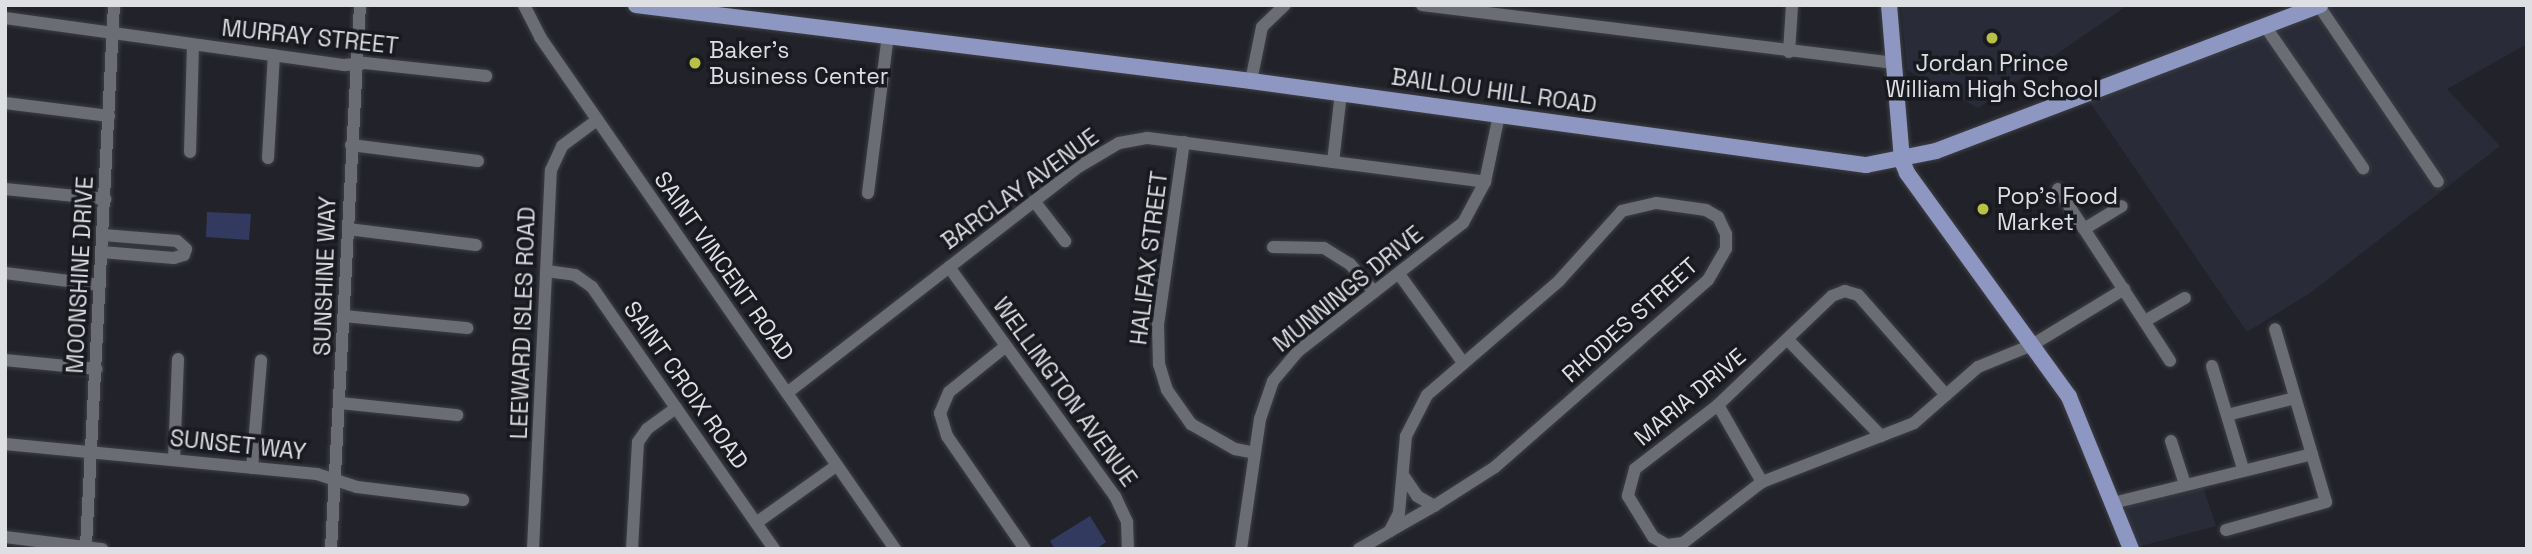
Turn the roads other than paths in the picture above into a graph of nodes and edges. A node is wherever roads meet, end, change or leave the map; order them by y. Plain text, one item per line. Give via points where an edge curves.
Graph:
1 (114, 5) edge
2 (360, 5) edge
3 (524, 5) edge
4 (636, 5) edge
5 (1285, 5) edge
6 (1422, 5) edge
7 (1792, 5) edge
8 (1889, 5) edge
9 (2319, 6) edge
10 (5, 18) edge
11 (2265, 26) junction
12 (113, 35) junction
13 (888, 35) junction
14 (193, 46) junction
15 (1788, 52) junction
16 (274, 55) junction
17 (1894, 63) junction
18 (355, 64) junction
19 (486, 76) dead end
20 (1251, 81) junction
21 (1342, 93) junction
22 (5, 103) edge
23 (1499, 115) junction
24 (109, 116) junction
25 (597, 120) junction
26 (1184, 142) junction
27 (351, 145) junction
28 (190, 152) dead end
29 (268, 158) dead end
30 (478, 161) dead end
31 (1902, 161) junction
32 (1333, 162) junction
33 (2362, 168) dead end
34 (2438, 181) dead end
35 (1485, 182) junction
36 (5, 188) edge
37 (2058, 189) dead end
38 (868, 193) dead end
39 (106, 199) junction
40 (1034, 201) junction
41 (2122, 206) dead end
42 (348, 229) junction
43 (2084, 229) junction
44 (103, 235) junction
45 (1065, 241) dead end
46 (476, 244) dead end
47 (1273, 247) dead end
48 (102, 252) junction
49 (949, 267) junction
50 (547, 271) junction
51 (5, 273) edge
52 (1399, 274) junction
53 (100, 285) junction
54 (2124, 289) junction
55 (1374, 292) junction
56 (2185, 298) dead end
57 (344, 316) junction
58 (2145, 321) junction
59 (467, 328) dead end
60 (2275, 328) dead end
61 (1788, 341) junction
62 (2032, 345) junction
63 (1006, 346) junction
64 (178, 359) dead end
65 (5, 360) edge
66 (261, 360) dead end
67 (2170, 360) dead end
68 (1462, 361) junction
69 (2212, 366) dead end
70 (97, 369) junction
71 (787, 393) junction
72 (1945, 395) junction
73 (2295, 398) junction
74 (340, 403) junction
75 (1718, 405) junction
76 (676, 408) junction
77 (457, 415) dead end
78 (2227, 415) junction
79 (1881, 436) junction
80 (2171, 442) dead end
81 (5, 444) edge
82 (92, 452) junction
83 (1255, 453) junction
84 (2312, 454) junction
85 (174, 459) junction
86 (836, 466) junction
87 (253, 468) junction
88 (2243, 469) junction
89 (1403, 475) junction
90 (336, 480) junction
91 (1762, 482) junction
92 (2185, 484) junction
93 (463, 500) dead end
94 (2113, 503) junction
95 (1434, 506) junction
96 (756, 523) junction
97 (2226, 530) dead end
98 (1390, 531) junction
99 (5, 537) edge
100 (46, 545) edge
101 (86, 546) junction
102 (635, 548) edge
103 (102, 549) edge
104 (331, 549) edge
105 (533, 549) edge
106 (774, 549) edge
107 (895, 549) edge
108 (1025, 549) edge
109 (1128, 549) edge
110 (1241, 549) edge
111 (1359, 549) edge
112 (2131, 549) edge

1 - 12 street, MOONSHINE DRIVE
2 - 18 street, SUNSHINE WAY
3 - 25 street, SAINT VINCENT ROAD via 540,37
4 - 13 main road, BAILLOU HILL ROAD
5 - 20 street via 1262,26
6 - 15 street
7 - 15 street
8 - 17 main road
9 - 11 main road, BAILLOU HILL ROAD
9 - 34 street
10 - 12 street, MURRAY STREET
11 - 31 main road, BAILLOU HILL ROAD
11 - 33 street
12 - 14 street, MURRAY STREET
12 - 24 street, MOONSHINE DRIVE
13 - 20 main road, BAILLOU HILL ROAD
13 - 38 street
14 - 16 street, MURRAY STREET
14 - 28 street
15 - 17 street
16 - 18 street, MURRAY STREET
16 - 29 street
17 - 31 main road
18 - 19 street, MURRAY STREET
18 - 27 street, SUNSHINE WAY
20 - 21 main road, BAILLOU HILL ROAD
21 - 23 main road, BAILLOU HILL ROAD
21 - 32 street
22 - 24 street
23 - 31 main road, BAILLOU HILL ROAD via 1858,164
23 - 35 street, MUNNINGS DRIVE
24 - 39 street, MOONSHINE DRIVE
25 - 50 street, LEEWARD ISLES ROAD via 562,146 552,163
25 - 71 street, SAINT VINCENT ROAD
26 - 32 street, BARCLAY AVENUE
26 - 40 street, BARCLAY AVENUE via 1148,138 1119,143
26 - 83 street, HALIFAX STREET via 1158,324 1158,364 1167,390 1191,424 1235,449
27 - 30 street
27 - 42 street, SUNSHINE WAY
31 - 62 main road via 1917,190
32 - 35 street, BARCLAY AVENUE
35 - 52 street, MUNNINGS DRIVE via 1477,203 1456,230
36 - 39 street
37 - 43 street
39 - 44 street, MOONSHINE DRIVE
40 - 45 street
40 - 49 street, BARCLAY AVENUE
41 - 43 street
42 - 46 street
42 - 57 street, SUNSHINE WAY
43 - 54 street
44 - 48 street, MOONSHINE DRIVE
44 - 48 street via 180,241 186,250 174,258
47 - 55 street via 1300,244 1324,248 1350,264
48 - 53 street, MOONSHINE DRIVE
49 - 63 street, WELLINGTON AVENUE
49 - 71 street, BARCLAY AVENUE
50 - 76 street, SAINT CROIX ROAD via 575,275 592,287
50 - 105 street, LEEWARD ISLES ROAD
51 - 53 street
52 - 55 street, MUNNINGS DRIVE
52 - 68 street
53 - 70 street, MOONSHINE DRIVE
54 - 58 street
54 - 62 street, MARIA DRIVE
55 - 83 street, MUNNINGS DRIVE via 1297,352 1280,371 1263,405
56 - 58 street
57 - 59 street
57 - 74 street, SUNSHINE WAY
58 - 67 street
60 - 73 street
61 - 72 street, MARIA DRIVE via 1832,296 1846,291 1858,295
61 - 75 street, MARIA DRIVE
61 - 79 street
62 - 72 street, MARIA DRIVE via 1978,367
62 - 94 main road via 2069,397
63 - 108 street via 949,392 940,413 947,436
63 - 109 street, WELLINGTON AVENUE via 1115,496 1127,522
64 - 85 street
65 - 70 street
66 - 87 street
68 - 89 street, RHODES STREET via 1416,409 1404,443
68 - 95 street, RHODES STREET via 1521,316 1629,208 1649,203 1694,207 1721,221 1726,249 1708,280 1520,448
69 - 78 street
70 - 82 street, MOONSHINE DRIVE
71 - 86 street, SAINT VINCENT ROAD
72 - 79 street, MARIA DRIVE via 1914,423
73 - 78 street
73 - 84 street
74 - 77 street
74 - 90 street, SUNSHINE WAY
75 - 91 street
75 - 91 street, MARIA DRIVE via 1635,468 1628,496 1653,537 1667,545 1683,543
76 - 96 street, SAINT CROIX ROAD
76 - 102 street via 647,429 638,443
78 - 88 street
79 - 91 street, MARIA DRIVE
80 - 92 street
81 - 82 street, SUNSET WAY
82 - 85 street, SUNSET WAY
82 - 101 street, MOONSHINE DRIVE
83 - 110 street, MUNNINGS DRIVE
84 - 88 street
84 - 97 street via 2326,502
85 - 87 street, SUNSET WAY
86 - 96 street
86 - 107 street, SAINT VINCENT ROAD
87 - 90 street, SUNSET WAY
88 - 92 street
89 - 95 street via 1417,496
89 - 98 street, RHODES STREET via 1399,513
90 - 93 street, SUNSET WAY
90 - 104 street, SUNSHINE WAY
92 - 94 street
94 - 112 main road
95 - 98 street, RHODES STREET
96 - 106 street, SAINT CROIX ROAD
98 - 111 street, RHODES STREET
99 - 100 street
100 - 101 street
101 - 103 street

